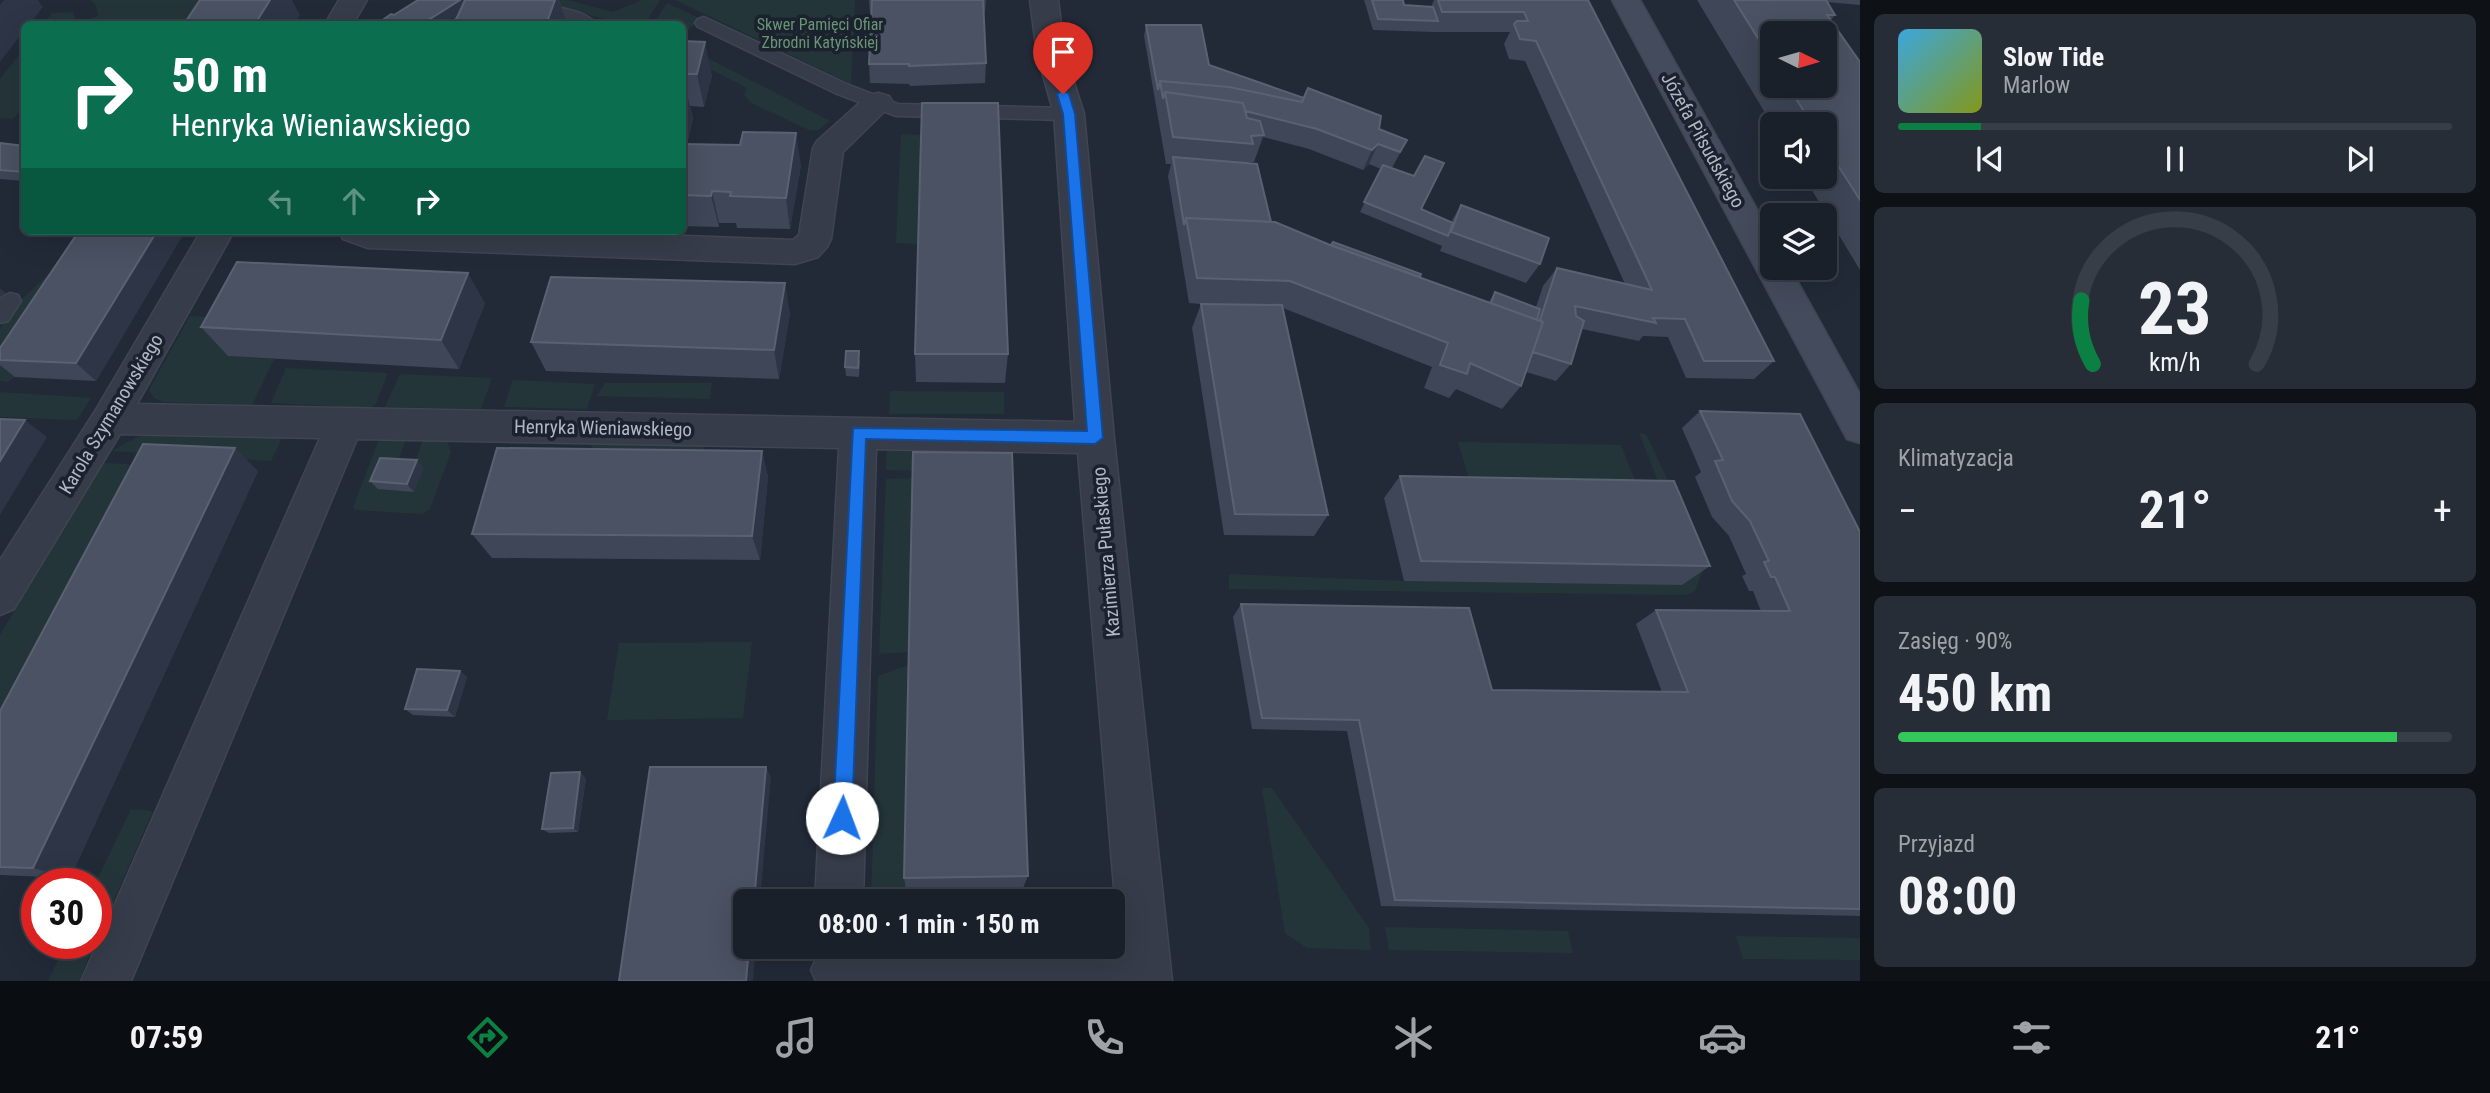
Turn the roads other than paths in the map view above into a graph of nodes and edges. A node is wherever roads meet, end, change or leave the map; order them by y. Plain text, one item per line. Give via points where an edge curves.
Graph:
1 (353, 0) edge
2 (1044, 0) edge
3 (1626, 0) edge
4 (341, 21) edge
5 (469, 21) edge
6 (574, 21) edge
7 (704, 23) dead end
8 (878, 103) junction
9 (1069, 114) junction
10 (216, 235) edge
11 (366, 235) edge
12 (110, 419) junction
13 (345, 424) junction
14 (1860, 428) edge
15 (858, 432) junction
16 (1095, 438) junction
17 (0, 596) edge
18 (839, 889) edge
19 (836, 966) edge
20 (1146, 977) edge
21 (106, 981) edge

1 - 4 street
2 - 9 street, Kazimierza Pułaskiego via 1051,54
3 - 14 main road, Józefa Piłsudskiego
5 - 6 street via 520,12
7 - 8 lane
8 - 9 lane via 896,110
8 - 11 street via 828,148 815,239 795,252
9 - 16 street, Kazimierza Pułaskiego
10 - 12 street, Karola Szymanowskiego
12 - 13 street, Henryka Wieniawskiego
12 - 17 street, Karola Szymanowskiego
13 - 15 street, Henryka Wieniawskiego
13 - 21 street
15 - 16 street, Henryka Wieniawskiego
15 - 18 street
16 - 20 street, Kazimierza Pułaskiego
19 - 20 street

